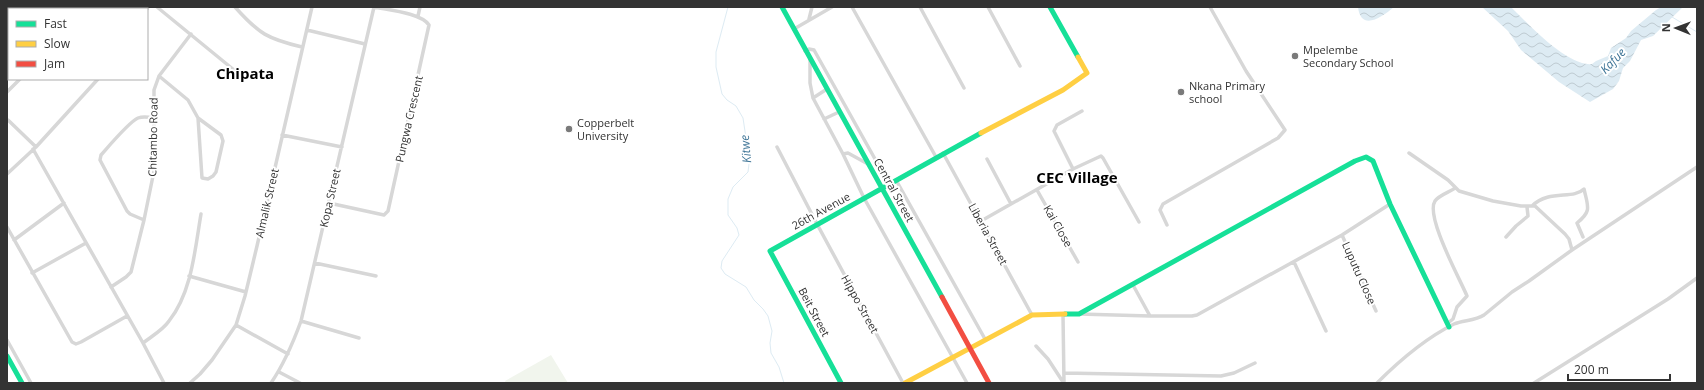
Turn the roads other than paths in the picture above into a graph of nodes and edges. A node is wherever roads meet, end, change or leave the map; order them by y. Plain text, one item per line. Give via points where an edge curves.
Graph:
1 (157, 7) edge
2 (235, 7) edge
3 (312, 7) edge
4 (374, 7) edge
5 (420, 7) edge
6 (782, 7) edge
7 (812, 7) edge
8 (832, 7) edge
9 (852, 7) edge
10 (920, 7) edge
11 (988, 7) edge
12 (1050, 7) edge
13 (1210, 7) edge
14 (418, 16) junction
15 (809, 19) junction
16 (794, 29) junction
17 (307, 30) junction
18 (191, 34) junction
19 (365, 44) junction
20 (302, 47) junction
21 (805, 51) junction
22 (810, 60) junction
23 (1020, 66) dead end
24 (234, 70) dead end
25 (160, 76) junction
26 (19, 80) edge
27 (97, 80) edge
28 (964, 88) dead end
29 (827, 89) junction
30 (7, 92) edge
31 (813, 98) junction
32 (1082, 110) dead end
33 (840, 112) junction
34 (154, 118) junction
35 (198, 118) junction
36 (824, 119) junction
37 (8, 120) edge
38 (282, 135) junction
39 (342, 147) junction
40 (777, 147) dead end
41 (35, 148) junction
42 (1409, 153) dead end
43 (843, 154) junction
44 (943, 154) junction
45 (936, 157) junction
46 (987, 159) dead end
47 (868, 164) junction
48 (1697, 167) edge
49 (1073, 169) junction
50 (7, 174) edge
51 (896, 180) junction
52 (889, 184) junction
53 (882, 188) junction
54 (1455, 188) junction
55 (1038, 190) junction
56 (864, 198) junction
57 (64, 204) junction
58 (330, 204) junction
59 (1011, 204) junction
60 (1390, 204) junction
61 (1527, 206) junction
62 (1532, 206) junction
63 (201, 214) dead end
64 (144, 220) junction
65 (981, 221) junction
66 (1139, 222) dead end
67 (817, 224) junction
68 (1167, 225) dead end
69 (7, 227) edge
70 (1342, 235) junction
71 (1506, 237) dead end
72 (1583, 237) dead end
73 (14, 240) junction
74 (86, 242) junction
75 (1572, 250) junction
76 (770, 251) joint
77 (1078, 262) dead end
78 (1294, 262) junction
79 (315, 263) junction
80 (32, 273) junction
81 (189, 276) junction
82 (376, 276) dead end
83 (1697, 278) edge
84 (1133, 284) junction
85 (111, 287) junction
86 (246, 292) junction
87 (1376, 311) dead end
88 (1078, 314) junction
89 (1032, 315) junction
90 (1063, 315) junction
91 (127, 316) junction
92 (1150, 316) junction
93 (301, 321) junction
94 (236, 325) junction
95 (1448, 325) junction
96 (1326, 331) dead end
97 (359, 338) dead end
98 (985, 339) junction
99 (7, 340) edge
100 (143, 343) junction
101 (1036, 346) dead end
102 (969, 348) junction
103 (288, 354) junction
104 (7, 356) edge
105 (952, 357) junction
106 (1255, 363) dead end
107 (279, 372) junction
108 (1064, 373) junction
109 (22, 383) edge
110 (31, 383) edge
111 (164, 383) edge
112 (190, 383) edge
113 (271, 383) edge
114 (300, 383) edge
115 (841, 383) edge
116 (904, 383) edge
117 (967, 383) edge
118 (989, 383) edge
119 (1064, 383) edge
120 (1377, 383) edge
121 (1534, 383) edge

1 - 18 street
2 - 20 street via 259,32 278,42
3 - 17 street, Almalik Street
4 - 14 street
4 - 19 street, Kopa Street
5 - 14 street
6 - 16 street, Central Street
7 - 15 street
8 - 15 street
9 - 45 street
10 - 28 street
11 - 23 street
12 - 44 street, 26th Avenue via 1087,73 1063,90
13 - 68 street via 1246,71 1285,130 1278,138 1163,204 1160,210
14 - 58 street, Pungwa Crescent via 427,22 429,30 388,211 384,215
15 - 16 street
16 - 21 street, Central Street
17 - 19 street
17 - 20 street, Almalik Street
18 - 24 street
18 - 25 street, Chitambo Road
19 - 39 street, Kopa Street
20 - 38 street, Almalik Street
21 - 22 street, Central Street
21 - 52 street via 811,49 817,55
22 - 29 street, Central Street
22 - 31 street
25 - 34 street, Chitambo Road via 154,90
25 - 35 street via 188,100
26 - 30 street
27 - 41 street
29 - 31 street
29 - 33 street, Central Street
31 - 36 street
32 - 49 street via 1057,125 1054,131
33 - 36 street
33 - 47 street, Central Street
34 - 64 street, Chitambo Road via 154,171
34 - 64 street via 147,116 131,123 101,155 100,160 127,211
35 - 35 street via 202,178 208,179 216,172 223,141 221,135
36 - 43 street
37 - 41 street
38 - 39 street
38 - 86 street, Almalik Street
39 - 58 street, Kopa Street
40 - 67 street, Hippo Street
41 - 50 street
41 - 57 street
42 - 54 street via 1448,180
43 - 47 street via 848,153
43 - 56 street
44 - 45 street, 26th Avenue
44 - 65 street, Liberia Street
45 - 51 street, 26th Avenue
46 - 59 street
47 - 53 street, Central Street
48 - 75 street
49 - 55 street
49 - 66 street via 1098,156 1103,158
51 - 52 street, 26th Avenue
51 - 98 street
52 - 53 street, 26th Avenue
53 - 56 street, 26th Avenue
53 - 102 street, Central Street
54 - 61 street via 1493,202
54 - 95 street via 1439,197 1433,206 1434,220 1467,296
55 - 59 street
55 - 77 street, Kai Close
56 - 67 street, 26th Avenue
56 - 105 street
57 - 73 street
57 - 74 street
58 - 79 street, Kopa Street
59 - 65 street
60 - 70 street
60 - 84 street via 1373,161 1366,157
60 - 95 street
61 - 62 street
61 - 71 street via 1528,216
62 - 72 street via 1546,196 1580,193 1584,189 1588,212 1577,223
62 - 75 street via 1565,234
63 - 81 street
64 - 85 street, Chitambo Road via 131,272
65 - 89 street, Liberia Street
67 - 76 street, 26th Avenue
67 - 116 street, Hippo Street
69 - 73 street
70 - 78 street
70 - 87 street, Luputu Close
73 - 80 street
74 - 80 street
74 - 85 street
75 - 95 street via 1479,318
76 - 115 street, Beit Street
78 - 92 street via 1194,316
78 - 96 street
79 - 82 street
79 - 93 street, Kopa Street
80 - 91 street via 72,342 76,344
81 - 86 street
81 - 100 street via 174,314 163,328
83 - 121 street
84 - 88 street
84 - 92 street
85 - 91 street
86 - 94 street, Almalik Street
88 - 90 street
88 - 92 street
89 - 90 street
89 - 98 street
90 - 108 street
91 - 100 street
93 - 97 street
93 - 103 street, Kopa Street
94 - 103 street
94 - 112 street, Almalik Street via 212,360
95 - 120 street via 1393,366
98 - 102 street
99 - 110 street
100 - 111 street
101 - 119 street
102 - 105 street
102 - 118 street, Central Street
103 - 107 street, Kopa Street
104 - 109 street
105 - 116 street
105 - 117 street
106 - 108 street via 1221,376
107 - 113 street, Kopa Street
107 - 114 street
108 - 119 street

